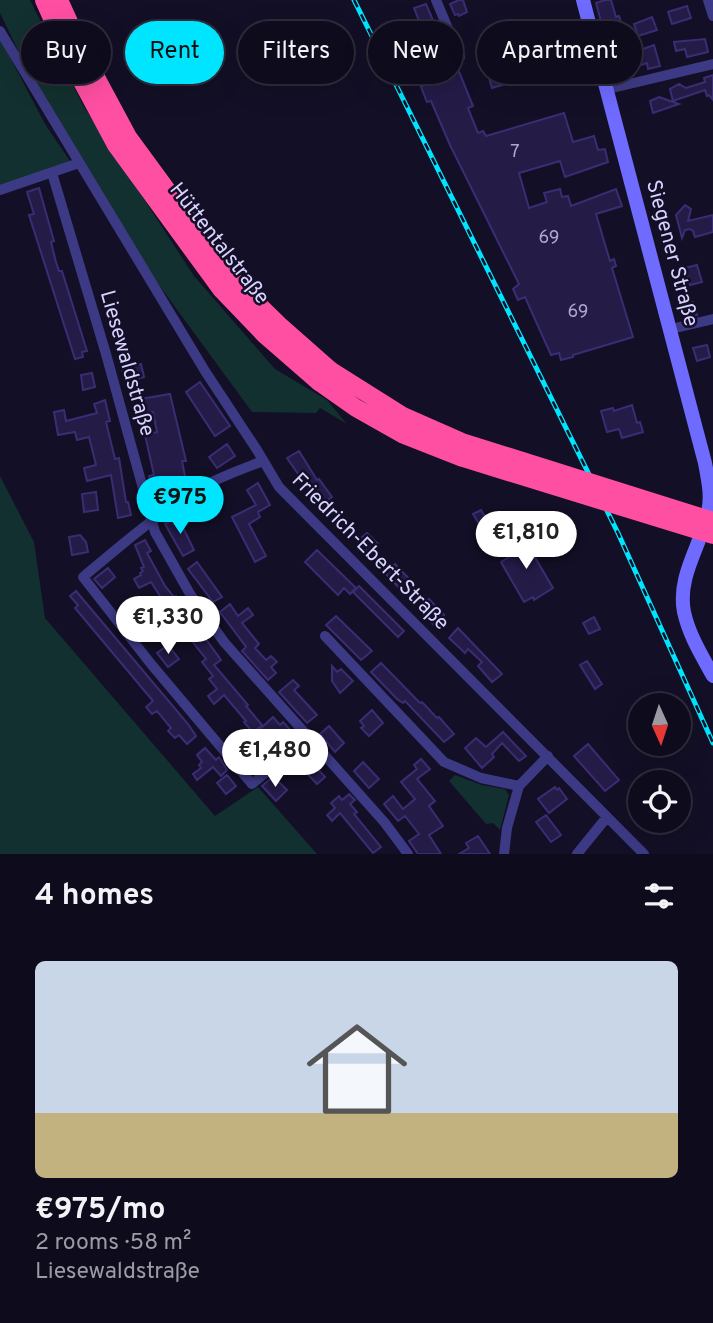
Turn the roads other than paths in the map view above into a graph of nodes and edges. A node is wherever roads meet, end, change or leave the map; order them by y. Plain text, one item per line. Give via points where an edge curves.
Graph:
1 (44, 0) edge
2 (60, 0) edge
3 (436, 0) edge
4 (583, 0) edge
5 (708, 0) edge
6 (713, 16) edge
7 (445, 21) edge
8 (0, 31) edge
9 (713, 64) edge
10 (608, 89) junction
11 (79, 163) junction
12 (52, 173) junction
13 (0, 190) edge
14 (713, 319) edge
15 (671, 329) junction
16 (325, 376) junction
17 (263, 461) junction
18 (712, 510) edge
19 (151, 520) junction
20 (713, 535) edge
21 (325, 636) dead end
22 (713, 676) edge
23 (308, 738) junction
24 (548, 756) junction
25 (519, 786) junction
26 (607, 817) junction
27 (408, 854) edge
28 (504, 854) edge
29 (577, 854) edge
30 (644, 854) edge

1 - 16 highway, Hüttentalstraße via 116,145 221,289 265,335
2 - 16 highway, Hüttentalstraße via 128,137 232,279
3 - 7 street
4 - 10 main road, Siegener Straße
5 - 6 street
8 - 11 street, Friedrich-Ebert-Straße
9 - 10 street
10 - 15 main road, Siegener Straße
11 - 12 street
11 - 17 street, Friedrich-Ebert-Straße
12 - 13 street
12 - 19 street, Liesewaldstraße
14 - 15 street
15 - 18 main road, Siegener Straße via 705,463
16 - 18 highway, Hüttentalstraße, bridge via 462,442
16 - 20 highway, Hüttentalstraße, bridge via 356,408 402,434 463,458
17 - 19 street via 207,484
17 - 24 street, Friedrich-Ebert-Straße via 296,506
18 - 22 main road, Siegener Straße via 686,573 683,594 689,626
19 - 23 street, Liesewaldstraße via 190,594 224,642
19 - 23 street via 83,578 252,784
21 - 25 street via 444,761 481,778
23 - 27 street, Liesewaldstraße
24 - 25 street
24 - 26 street, Friedrich-Ebert-Straße
25 - 28 street
26 - 29 street
26 - 30 street, Friedrich-Ebert-Straße

